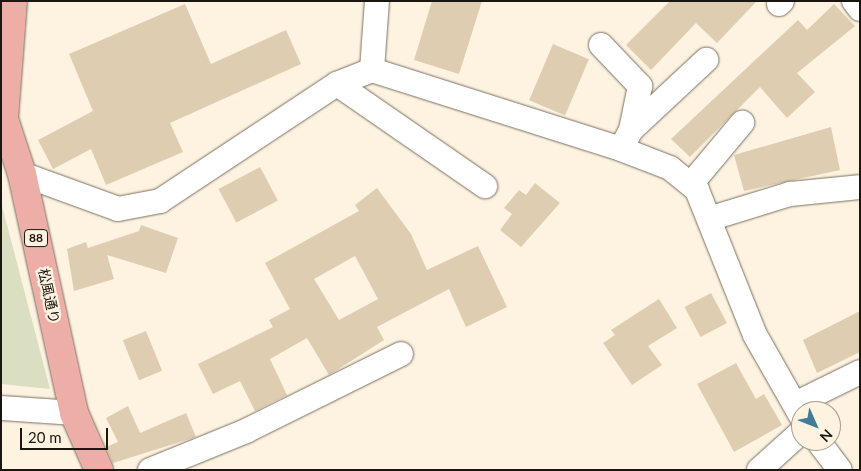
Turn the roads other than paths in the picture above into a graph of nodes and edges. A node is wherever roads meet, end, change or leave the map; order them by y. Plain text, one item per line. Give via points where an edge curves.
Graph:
1 (12, 1) edge
2 (378, 1) edge
3 (854, 1) edge
4 (860, 9) edge
5 (4, 33) edge
6 (601, 45) dead end
7 (706, 60) dead end
8 (372, 70) junction
9 (337, 84) junction
10 (3, 119) edge
11 (742, 123) dead end
12 (626, 140) junction
13 (22, 174) junction
14 (691, 184) junction
15 (485, 186) dead end
16 (860, 187) edge
17 (712, 218) junction
18 (401, 354) dead end
19 (860, 372) edge
20 (793, 401) edge
21 (813, 401) edge
22 (1, 408) edge
23 (74, 414) junction
24 (791, 441) edge
25 (826, 451) edge
26 (98, 470) edge
27 (150, 470) edge
28 (759, 470) edge
29 (840, 470) edge

1 - 5 main road, 松風通り / 88
2 - 8 street
3 - 4 street
5 - 10 main road, 松風通り / 88
6 - 12 street via 640,86
7 - 12 street
8 - 9 street
8 - 12 street
9 - 13 street via 160,201 118,209
9 - 15 street
10 - 13 main road, 松風通り / 88
11 - 14 street
12 - 14 street
13 - 23 main road, 松風通り / 88
14 - 17 street
16 - 17 street via 790,194
17 - 20 street via 754,334
18 - 27 street via 246,431
19 - 21 street
22 - 23 street
23 - 26 main road, 松風通り / 88
24 - 28 street
25 - 29 street

